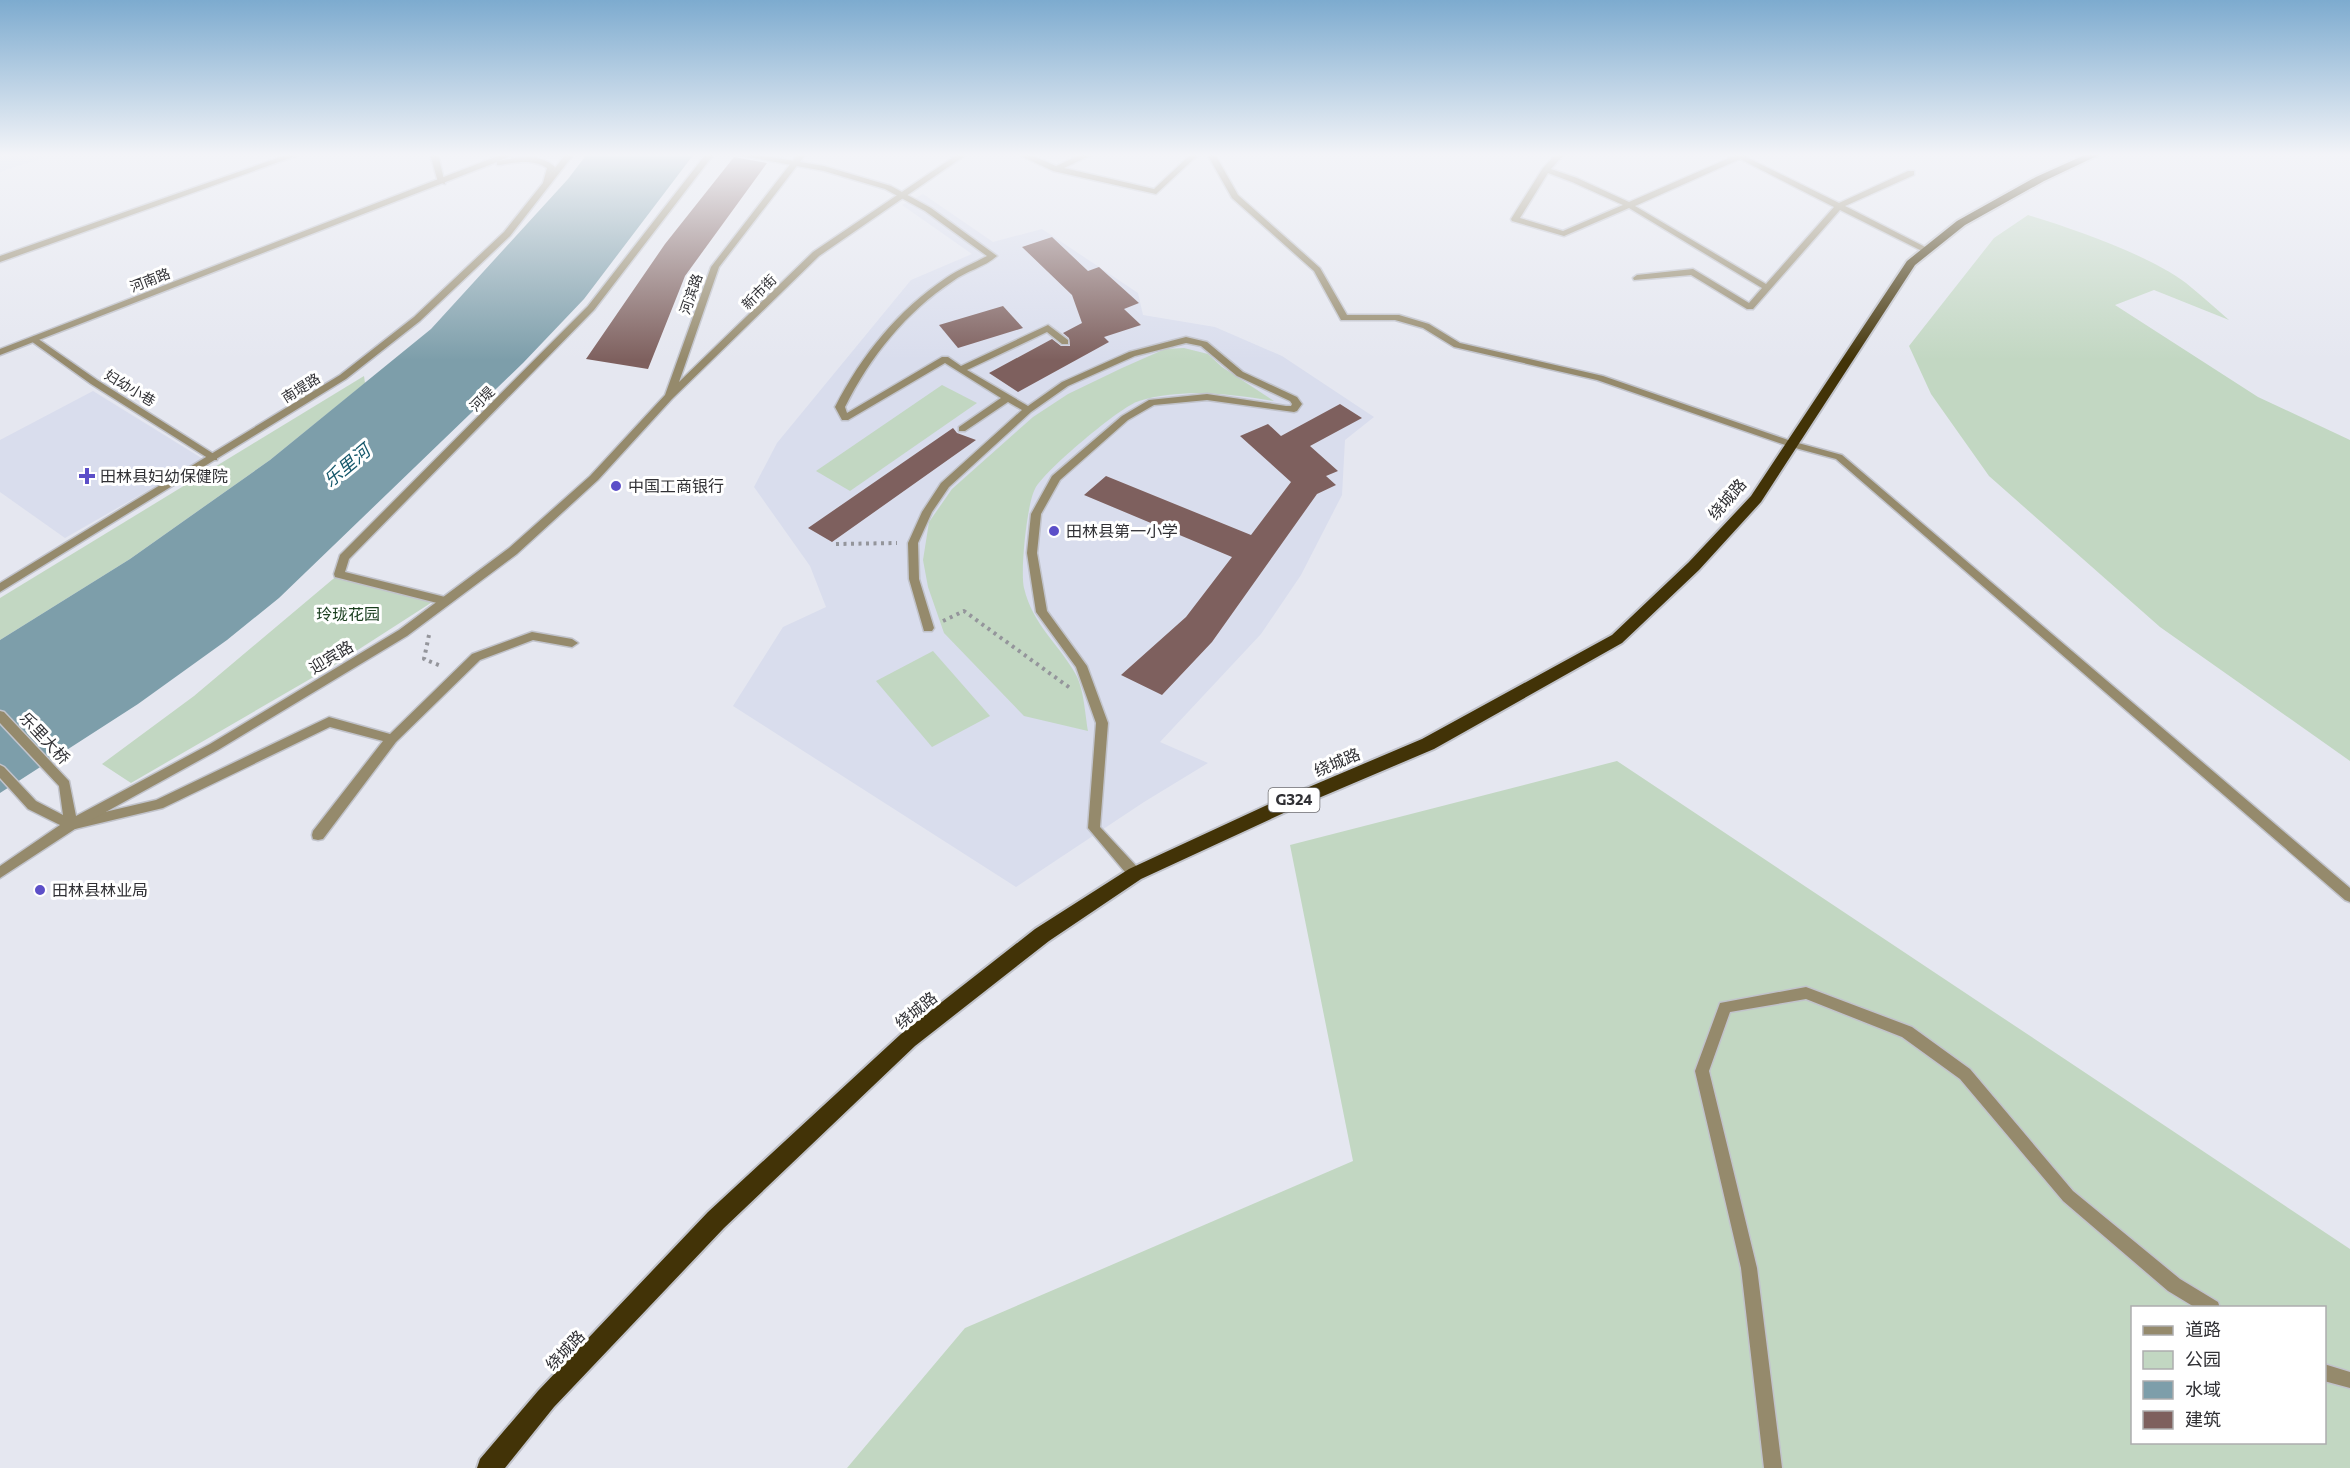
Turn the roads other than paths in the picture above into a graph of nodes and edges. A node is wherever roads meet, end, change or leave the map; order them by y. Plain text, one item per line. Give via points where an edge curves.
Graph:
1 (103, 223) edge
2 (337, 223) edge
3 (516, 223) edge
4 (657, 223) edge
5 (748, 223) edge
6 (864, 223) edge
7 (945, 223) edge
8 (1262, 223) edge
9 (1526, 223) edge
10 (1590, 223) edge
11 (1655, 223) edge
12 (1825, 223) edge
13 (1872, 223) edge
14 (1962, 223) edge
15 (1927, 250) junction
16 (0, 259) edge
17 (1637, 278) dead end
18 (1767, 288) junction
19 (34, 339) junction
20 (1065, 342) dead end
21 (686, 349) junction
22 (0, 352) edge
23 (714, 354) junction
24 (960, 370) junction
25 (669, 397) junction
26 (1008, 398) junction
27 (1028, 410) junction
28 (962, 429) dead end
29 (1791, 444) junction
30 (214, 458) junction
31 (0, 588) edge
32 (445, 601) junction
33 (928, 628) road end
34 (572, 643) dead end
35 (0, 715) edge
36 (392, 739) junction
37 (0, 770) edge
38 (71, 825) junction
39 (318, 835) dead end
40 (0, 873) edge
41 (1135, 874) junction
42 (2350, 896) edge
43 (2209, 1306) edge
44 (2326, 1372) edge
45 (2350, 1380) edge
46 (489, 1468) edge
47 (1773, 1468) edge

1 - 16 street
2 - 19 street, 河南路
3 - 30 street, 南堤路 via 417,319 343,377
4 - 32 street, 河堤 via 591,308 344,558 339,574
5 - 21 street, 河滨路 via 715,267
6 - 23 street, 新市街 via 816,254
7 - 24 street via 993,256 945,282 918,304 854,375 840,407 845,418 945,359
8 - 29 street via 1317,270 1344,318 1396,317 1426,326 1457,345 1600,378
9 - 10 street via 1564,234
11 - 18 street
12 - 18 street
13 - 15 street
14 - 15 highway, 绕城路 / G324
15 - 29 highway, 绕城路 / G324 via 1911,263
17 - 18 street via 1694,272 1750,307
19 - 22 street, 河南路
19 - 30 street, 妇幼小巷
20 - 24 street via 1048,328
21 - 23 street via 694,363
21 - 25 street, 河滨路
23 - 25 street, 新市街
24 - 26 street
25 - 32 street, 迎宾路 via 594,478 513,551
26 - 27 street
26 - 28 street
27 - 33 street via 945,485 927,512 913,543 914,579
27 - 41 street via 1065,384 1103,365 1186,340 1204,344 1240,374 1298,404 1294,409 1286,409 1207,397 1152,402 1125,418 1056,478 1036,514 1032,553 1041,612 1081,666 1102,723 1094,828
29 - 41 highway, 绕城路 / G324 via 1756,499 1694,566 1617,639 1428,744
29 - 42 street via 1839,457
30 - 31 street, 南堤路
32 - 38 street, 迎宾路 via 403,633 214,747
34 - 36 street via 532,636 476,657
35 - 38 street, 乐里大桥 via 65,784
36 - 38 street via 329,722 159,804
36 - 39 street
37 - 38 street via 32,806
38 - 40 street, 迎宾路
41 - 46 highway, 绕城路 / G324 via 1042,935 908,1040 716,1220 546,1399
43 - 47 street via 2174,1285 2068,1196 1965,1074 1907,1032 1806,993 1725,1006 1702,1071 1749,1268
44 - 45 street

